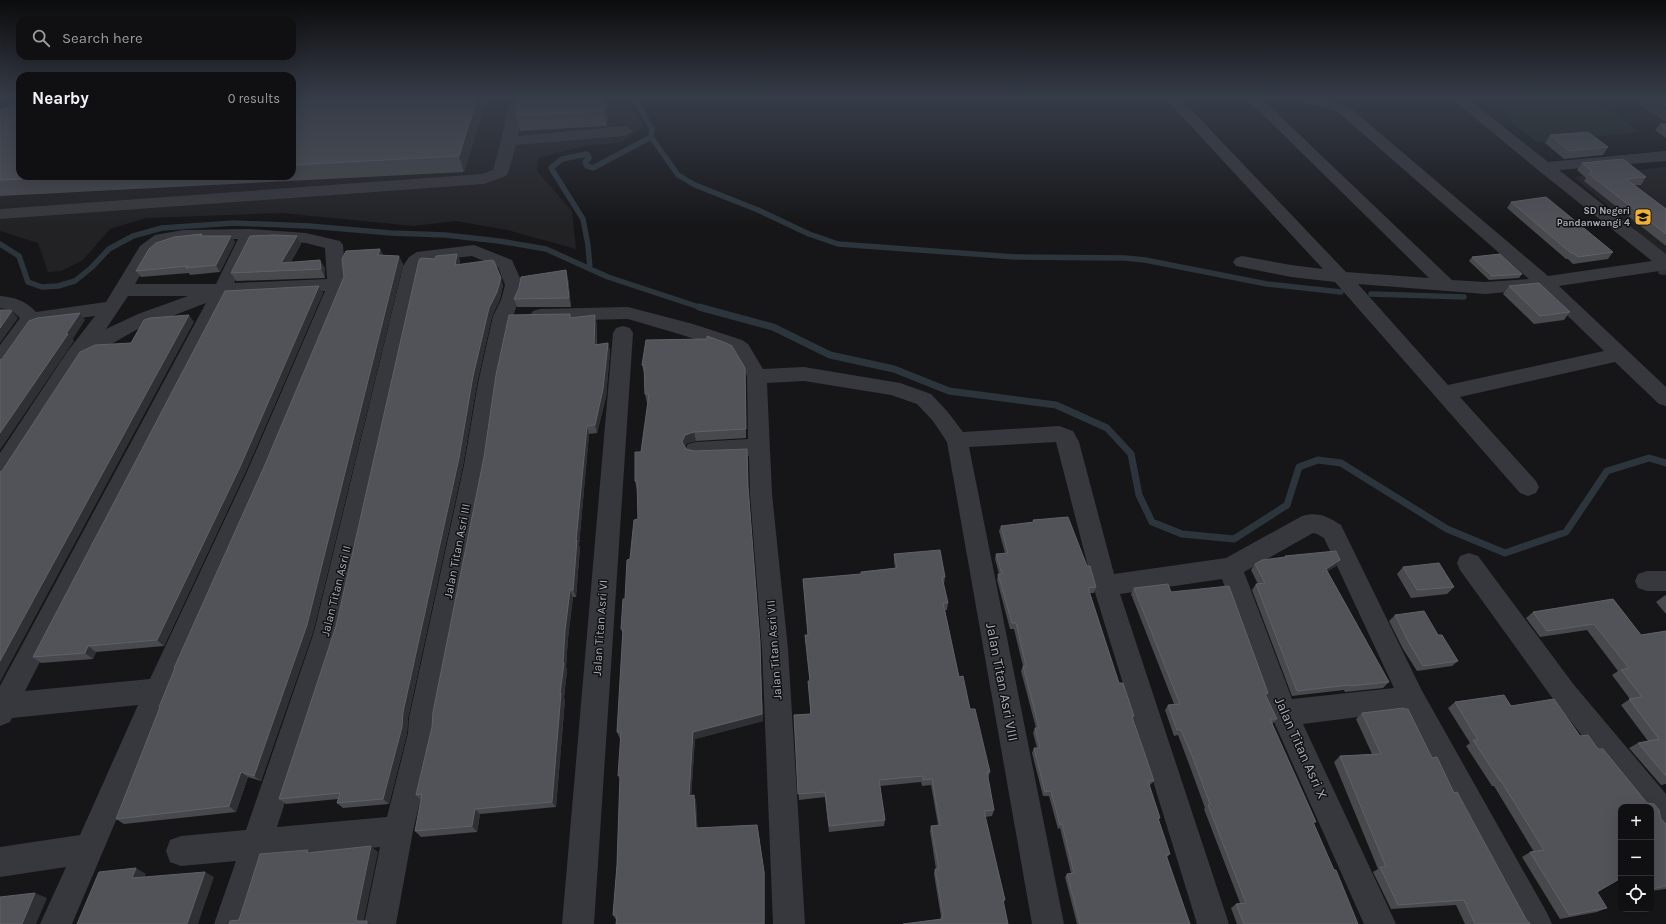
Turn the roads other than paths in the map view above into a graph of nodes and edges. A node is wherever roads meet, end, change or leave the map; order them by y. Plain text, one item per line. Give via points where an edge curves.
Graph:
1 (509, 141) edge
2 (1213, 141) edge
3 (1298, 141) edge
4 (1380, 141) edge
5 (1512, 141) edge
6 (1666, 156) edge
7 (1544, 167) junction
8 (0, 214) edge
9 (249, 234) junction
10 (423, 256) joint
11 (1242, 262) dead end
12 (1666, 263) edge
13 (1342, 277) junction
14 (1544, 283) junction
15 (337, 284) junction
16 (1448, 286) junction
17 (123, 290) junction
18 (222, 290) junction
19 (0, 302) edge
20 (112, 307) junction
21 (503, 316) junction
22 (31, 319) junction
23 (623, 333) dead end
24 (1613, 348) junction
25 (74, 357) junction
26 (0, 360) edge
27 (757, 376) junction
28 (1444, 393) junction
29 (1666, 399) edge
30 (957, 440) junction
31 (760, 447) junction
32 (696, 450) edge
33 (0, 471) edge
34 (1528, 487) dead end
35 (1469, 563) dead end
36 (1230, 568) junction
37 (1104, 586) junction
38 (158, 691) junction
39 (1412, 698) junction
40 (2, 710) edge
41 (1284, 713) junction
42 (1666, 817) edge
43 (398, 831) junction
44 (257, 843) junction
45 (90, 848) junction
46 (181, 850) dead end
47 (0, 862) edge
48 (56, 924) edge
49 (230, 924) edge
50 (380, 924) edge
51 (578, 924) edge
52 (789, 924) edge
53 (1048, 924) edge
54 (1213, 924) edge
55 (1380, 924) edge
56 (1536, 924) edge

1 - 8 street via 500,173 484,179
2 - 13 street
3 - 16 street
4 - 14 street
5 - 7 street
6 - 7 street
7 - 12 street
9 - 15 street via 306,238 334,245
9 - 17 street via 183,235 161,239 146,250
9 - 18 street
10 - 21 street, Jalan Titan Asri III via 474,250 506,264 514,285
10 - 44 street, Jalan Titan Asri II via 412,266 327,632
11 - 13 street
12 - 14 street
13 - 16 street
13 - 28 street
14 - 16 street via 1485,288
14 - 24 street
15 - 18 street
15 - 38 street via 257,474
17 - 18 street
17 - 20 street
18 - 25 street via 115,333
18 - 40 street
19 - 22 street via 18,305
20 - 22 street
20 - 25 street
21 - 27 street via 628,313 735,346 741,349
21 - 43 street, Jalan Titan Asri III via 422,733
22 - 26 street
23 - 51 street, Jalan Titan Asri VI
24 - 28 street via 1615,353 1612,356
24 - 29 street
25 - 33 street
27 - 30 street via 804,374 893,388 924,399
27 - 31 street, Jalan Titan Asri VII
28 - 34 street
30 - 37 street via 1059,434 1065,437
30 - 53 street, Jalan Titan Asri VIII
31 - 32 street
31 - 52 street, Jalan Titan Asri VII via 761,494 775,649
35 - 42 street via 1565,694
36 - 37 street
36 - 39 street via 1310,522 1323,524 1333,532
36 - 41 street, Jalan Titan Asri X
37 - 54 street
38 - 40 street
38 - 45 street
39 - 41 street
39 - 56 street
41 - 55 street, Jalan Titan Asri X
43 - 44 street
43 - 50 street, Jalan Titan Asri III
44 - 46 street
44 - 49 street, Jalan Titan Asri II
45 - 47 street
45 - 48 street

